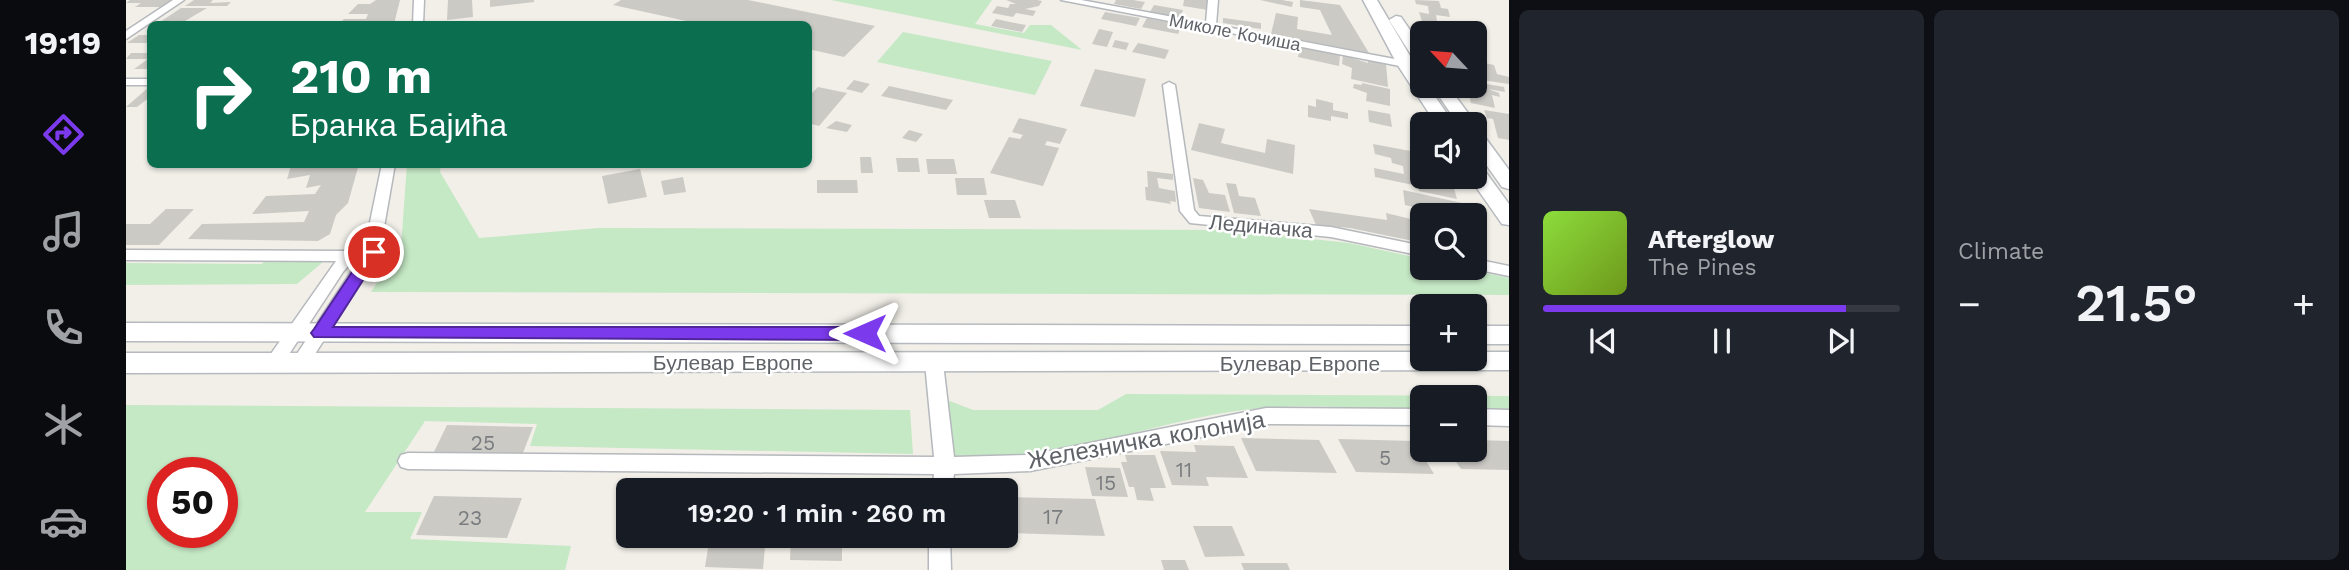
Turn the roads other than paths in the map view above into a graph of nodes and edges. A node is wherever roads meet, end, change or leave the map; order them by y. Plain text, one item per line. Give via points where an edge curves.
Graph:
1 (179, 0) edge
2 (419, 0) edge
3 (1066, 0) edge
4 (1213, 0) edge
5 (1370, 0) edge
6 (1387, 0) edge
7 (148, 21) edge
8 (418, 21) edge
9 (147, 22) edge
10 (1211, 27) junction
11 (126, 36) edge
12 (1410, 39) edge
13 (1405, 64) junction
14 (126, 82) edge
15 (147, 82) edge
16 (1169, 85) dead end
17 (1437, 112) edge
18 (1487, 153) edge
19 (388, 168) edge
20 (1509, 183) edge
21 (1487, 188) edge
22 (1509, 219) edge
23 (376, 229) junction
24 (1410, 248) edge
25 (126, 255) edge
26 (349, 256) junction
27 (1487, 266) edge
28 (1509, 271) edge
29 (126, 332) edge
30 (295, 332) junction
31 (320, 333) junction
32 (1410, 335) edge
33 (1487, 335) edge
34 (1509, 335) edge
35 (1509, 361) edge
36 (126, 363) edge
37 (274, 363) junction
38 (300, 363) junction
39 (934, 363) junction
40 (1410, 417) edge
41 (1487, 417) edge
42 (1509, 418) edge
43 (408, 461) dead end
44 (945, 466) junction
45 (944, 478) edge
46 (940, 548) edge
47 (940, 570) edge

1 - 7 street
2 - 8 street
3 - 10 street, Миколе Кочиша
4 - 10 street
5 - 13 main road
6 - 12 main road
9 - 11 street
10 - 13 street, Миколе Кочиша
13 - 17 main road
14 - 15 street
16 - 24 street, Лединачка via 1186,211 1195,220 1331,232
18 - 20 main road
19 - 23 street
21 - 22 main road
23 - 26 street via 364,236
23 - 31 street via 383,232 381,240
25 - 26 street
26 - 30 street
27 - 28 street
29 - 30 main road, Булевар Европе
30 - 31 main road, Булевар Европе
30 - 37 street
31 - 32 main road, Булевар Европе
31 - 38 street
33 - 34 main road
35 - 39 main road, Булевар Европе
36 - 37 main road, Булевар Европе
37 - 38 main road, Булевар Европе
38 - 39 main road, Булевар Европе
39 - 44 street
40 - 44 street, Железничка колонија via 1266,416 1030,463
41 - 42 street
43 - 44 street, Железничка колонија
44 - 45 street
46 - 47 street

